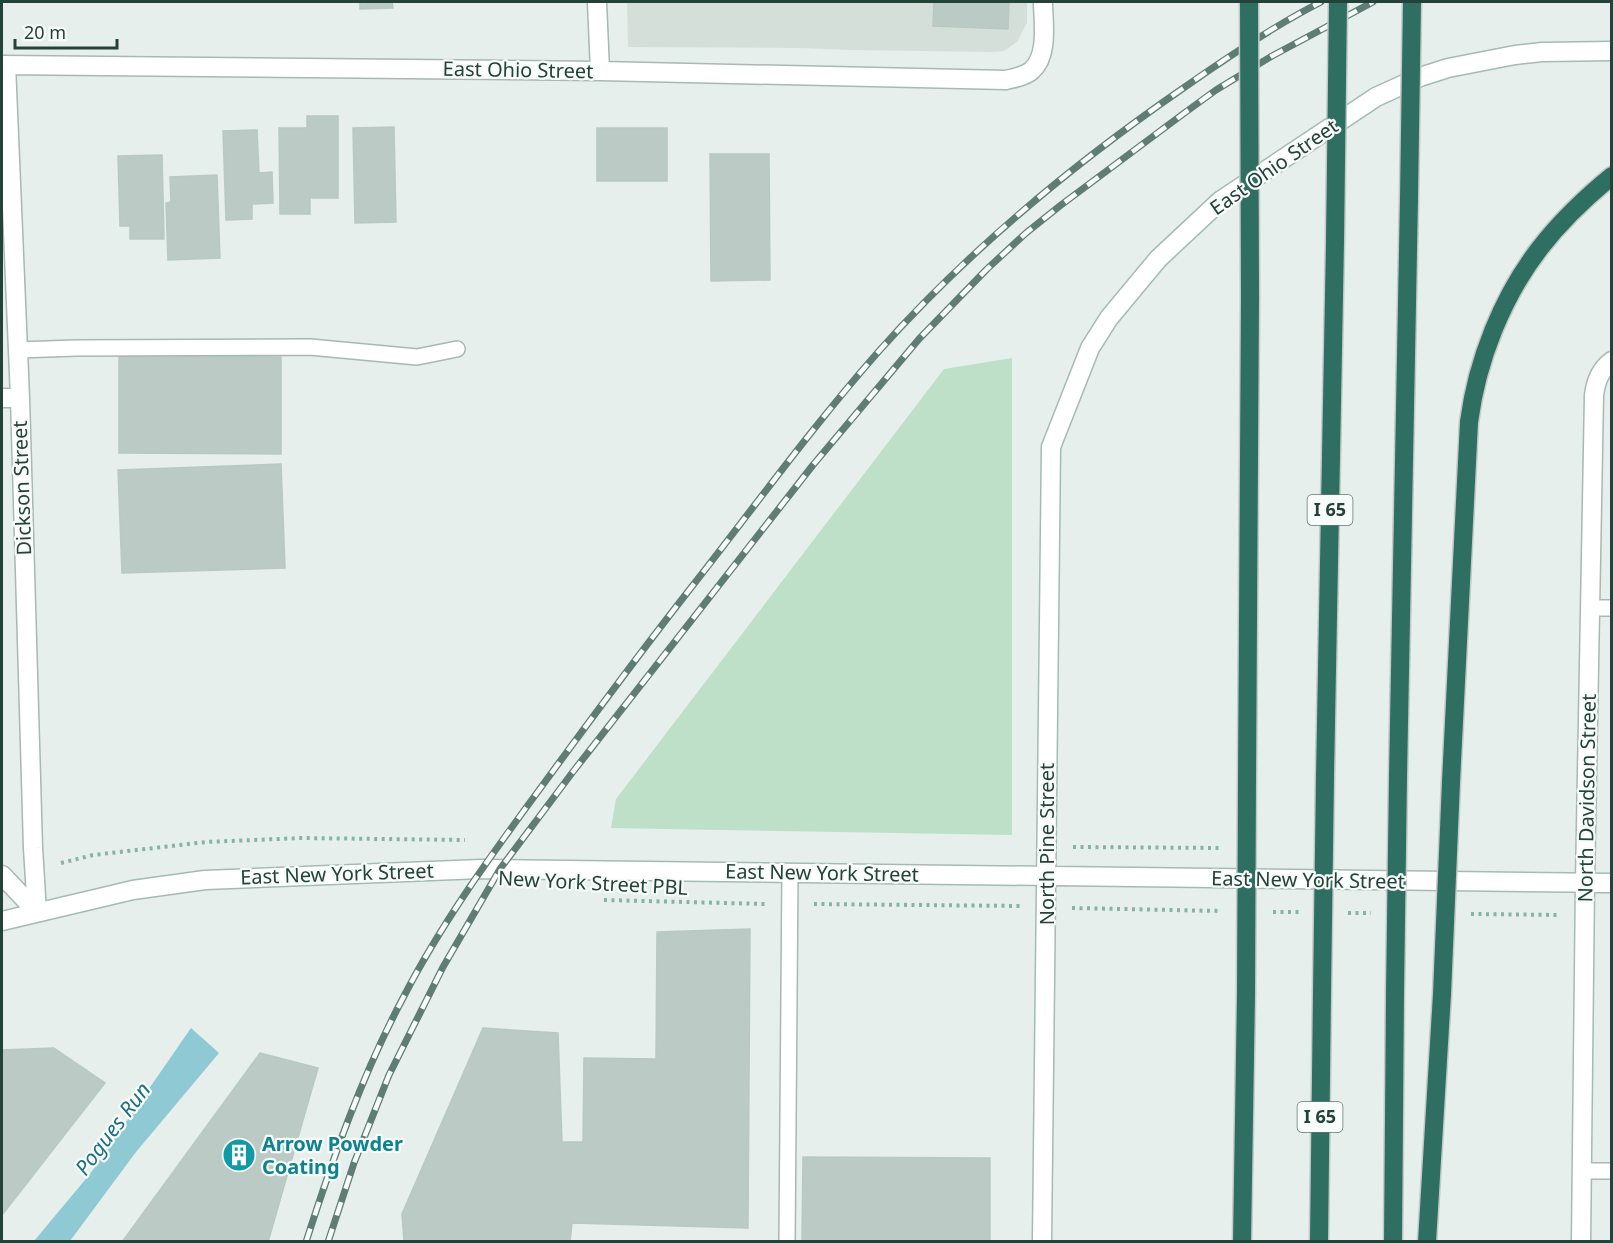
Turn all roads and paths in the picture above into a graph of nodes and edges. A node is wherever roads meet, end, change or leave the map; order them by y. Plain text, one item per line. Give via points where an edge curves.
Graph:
1 (597, 2) edge
2 (1044, 2) edge
3 (1249, 2) edge
4 (1338, 2) edge
5 (1412, 2) edge
6 (1611, 51) edge
7 (4, 64) edge
8 (600, 71) junction
9 (1611, 176) edge
10 (457, 349) dead end
11 (18, 350) junction
12 (1611, 361) edge
13 (11, 398) edge
14 (1051, 447) joint
15 (1591, 608) junction
16 (1611, 608) edge
17 (790, 873) junction
18 (2, 875) edge
19 (1045, 877) junction
20 (1585, 882) junction
21 (1611, 883) edge
22 (600, 900) dead end
23 (790, 904) junction
24 (1010, 906) dead end
25 (37, 912) junction
26 (2, 921) edge
27 (1582, 1171) junction
28 (1611, 1171) edge
29 (787, 1242) edge
30 (1042, 1242) edge
31 (1242, 1242) edge
32 (1319, 1242) edge
33 (1393, 1242) edge
34 (1427, 1242) edge
35 (1581, 1242) edge

1 - 8 main road
2 - 8 main road, East Ohio Street via 1040,57 1032,70 1006,80
3 - 31 highway, bridge
4 - 32 highway, I 65, bridge
5 - 33 highway, bridge
6 - 14 main road, East Ohio Street via 1515,55 1448,68 1411,81 1376,97 1220,201 1158,259 1109,318 1090,348
7 - 8 main road, East Ohio Street
7 - 11 main road, Dickson Street
9 - 34 highway, bridge via 1578,204 1539,248 1520,278 1479,372 1469,422
10 - 11 lane via 417,357 310,347
11 - 13 main road, Dickson Street
12 - 15 main road, North Davidson Street via 1596,382 1594,395
13 - 25 main road, Dickson Street
14 - 19 main road, North Pine Street
15 - 16 lane
15 - 20 main road, North Davidson Street
17 - 19 main road, East New York Street
17 - 23 lane
17 - 25 main road, East New York Street via 481,869 205,880 134,890
18 - 25 main road
19 - 20 main road, East New York Street
19 - 30 main road, North Pine Street
20 - 21 main road, East New York Street
20 - 27 main road, North Davidson Street
22 - 23 path, New York Street PBL
23 - 24 path, New York Street PBL
23 - 29 lane
25 - 26 main road, East New York Street
27 - 28 lane
27 - 35 main road, North Davidson Street

